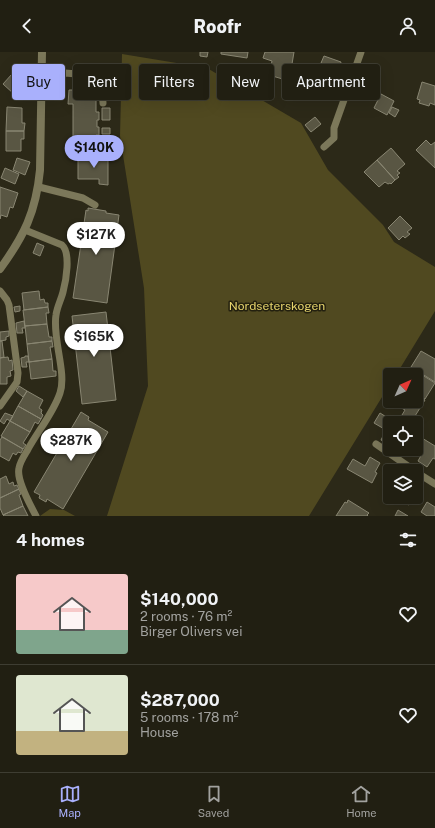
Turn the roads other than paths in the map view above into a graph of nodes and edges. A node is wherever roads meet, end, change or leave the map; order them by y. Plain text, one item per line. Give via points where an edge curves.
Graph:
1 (42, 52) edge
2 (361, 52) edge
3 (42, 64) edge
4 (65, 73) edge
5 (41, 100) edge
6 (103, 103) dead end
7 (324, 148) dead end
8 (39, 187) junction
9 (95, 205) dead end
10 (25, 230) junction
11 (0, 269) edge
12 (0, 291) edge
13 (0, 406) edge
14 (376, 444) dead end
15 (405, 464) edge
16 (423, 476) edge
17 (435, 484) edge
18 (36, 516) edge

1 - 3 street
2 - 7 lane via 334,128 334,138
4 - 6 lane via 101,76
5 - 8 street
8 - 9 lane via 83,198
8 - 10 street
10 - 11 street
10 - 18 lane via 62,245 66,248 67,257 64,291 55,319 62,388 19,468 21,482
12 - 13 lane via 9,305 18,373 17,382
14 - 15 lane
16 - 17 lane

